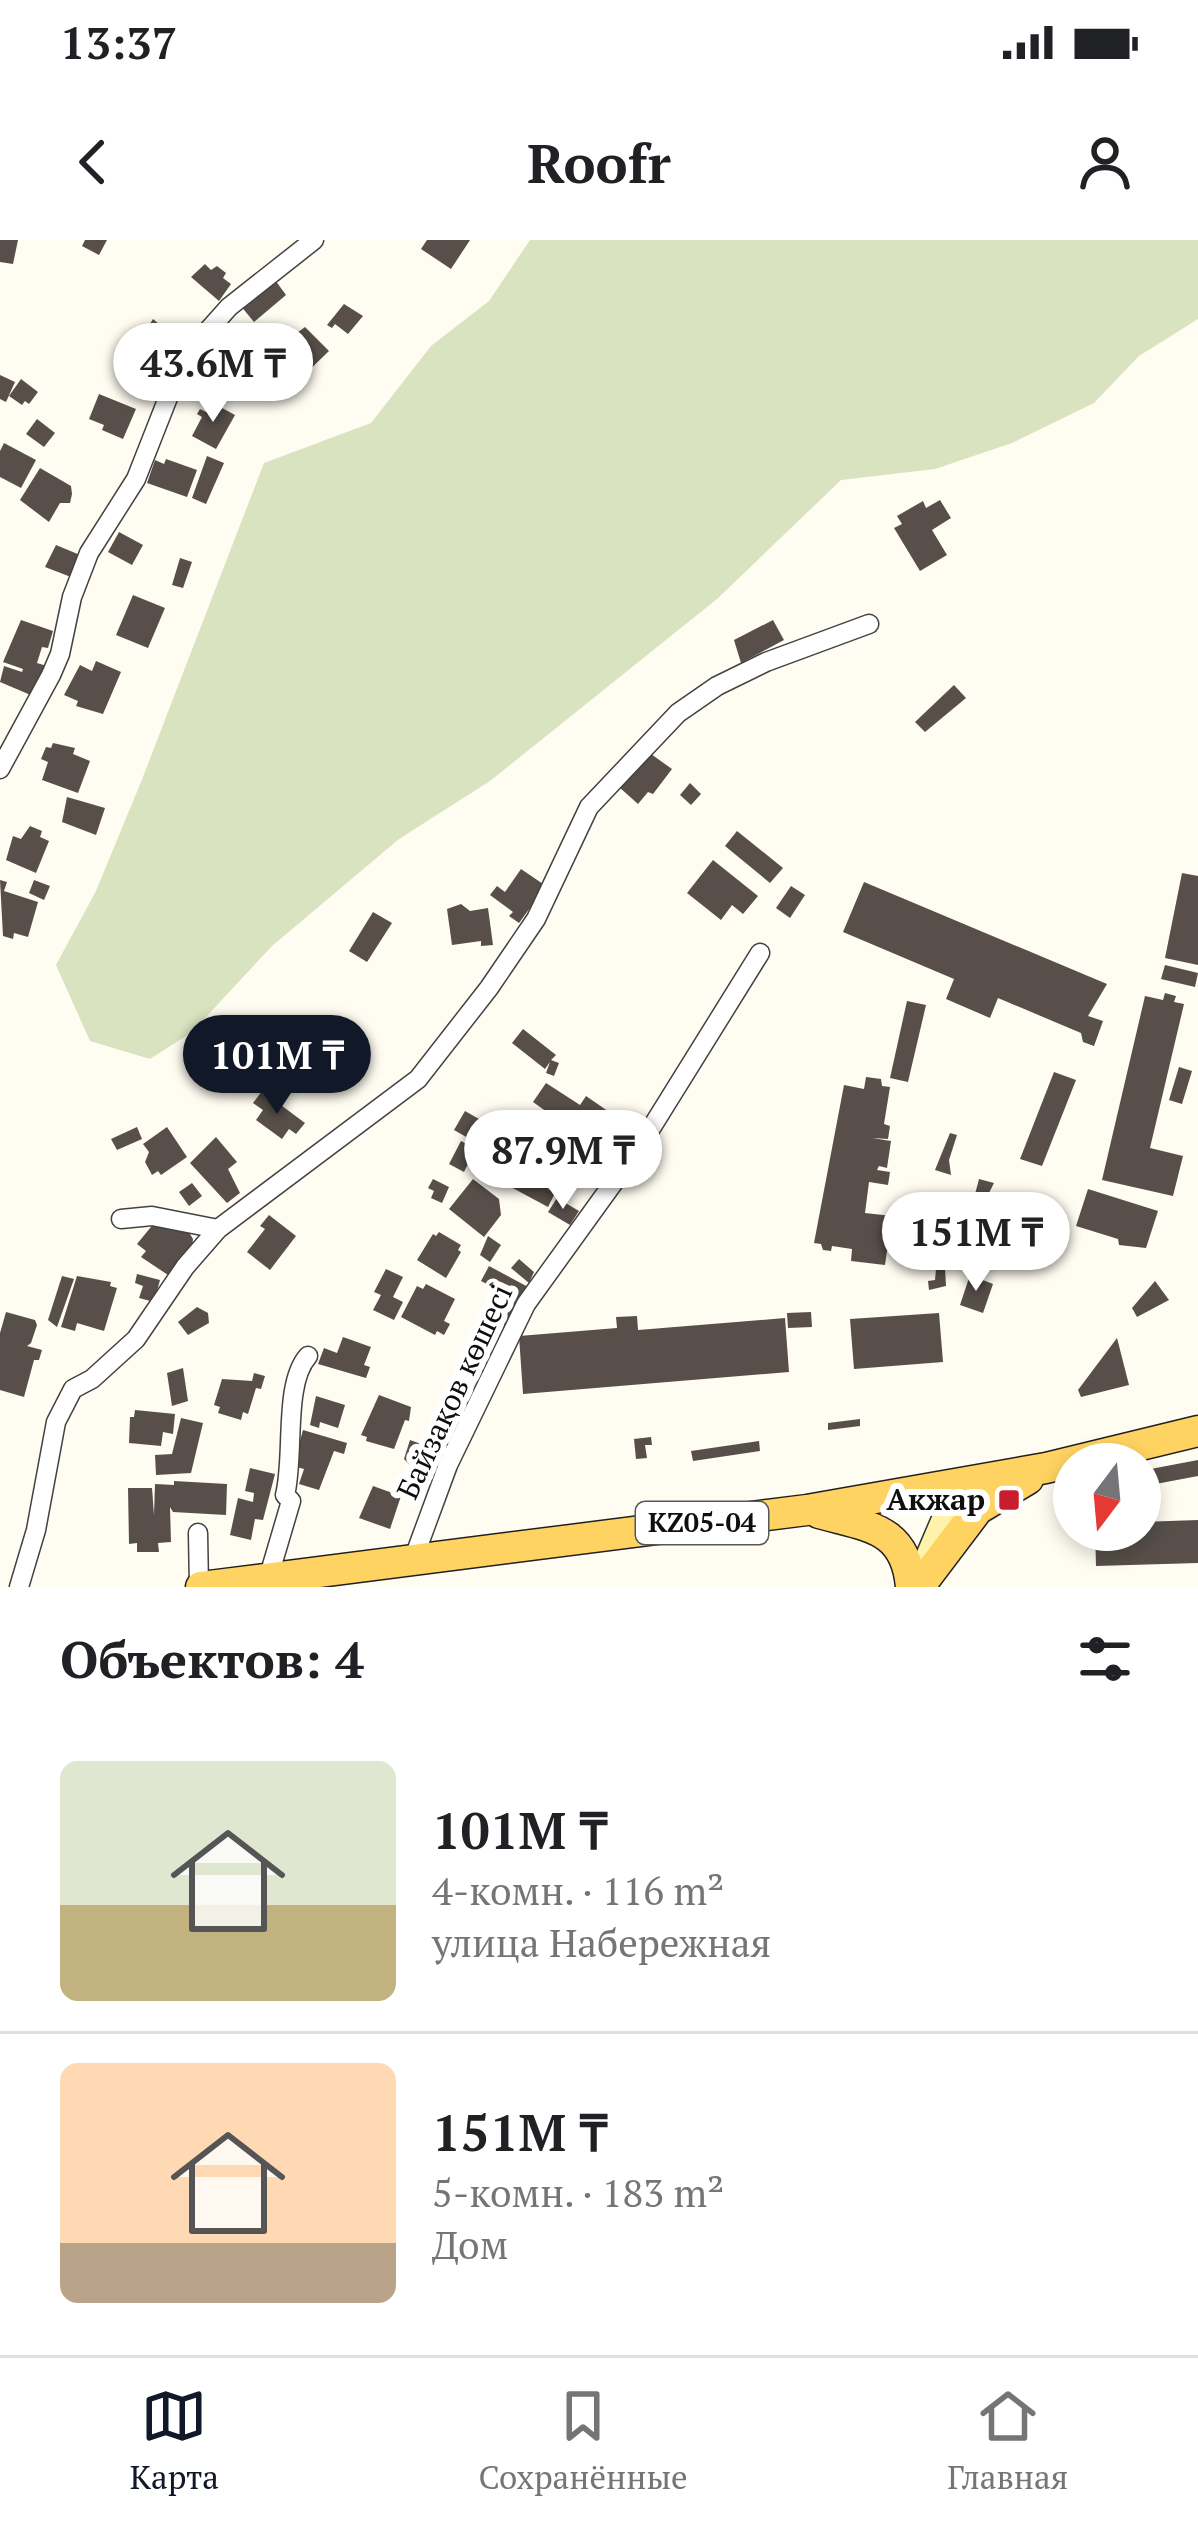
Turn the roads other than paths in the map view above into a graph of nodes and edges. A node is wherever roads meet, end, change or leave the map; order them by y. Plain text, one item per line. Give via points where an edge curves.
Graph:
1 (314, 240) edge
2 (869, 624) dead end
3 (0, 769) edge
4 (760, 953) dead end
5 (121, 1219) dead end
6 (218, 1229) junction
7 (308, 1356) dead end
8 (1198, 1431) edge
9 (1046, 1468) junction
10 (961, 1483) junction
11 (807, 1510) junction
12 (198, 1533) dead end
13 (413, 1560) junction
14 (268, 1579) junction
15 (19, 1587) edge
16 (200, 1587) edge
17 (915, 1587) edge

1 - 3 street via 229,307 172,385 136,479 89,553 51,676
2 - 6 street via 766,662 678,713 589,806 536,919 418,1079
4 - 13 street, Байзақов көшесі via 640,1146 526,1304
5 - 6 street via 152,1216
6 - 15 street via 136,1339 64,1404
7 - 14 street via 296,1376 285,1495 291,1501
8 - 9 main road, KZ05-04
9 - 10 main road, KZ05-04
9 - 17 main road via 978,1509
10 - 11 main road, KZ05-04
10 - 17 main road
11 - 13 main road, KZ05-04
11 - 17 main road via 884,1531 909,1563
12 - 16 street
13 - 14 main road, KZ05-04
14 - 16 main road, KZ05-04

